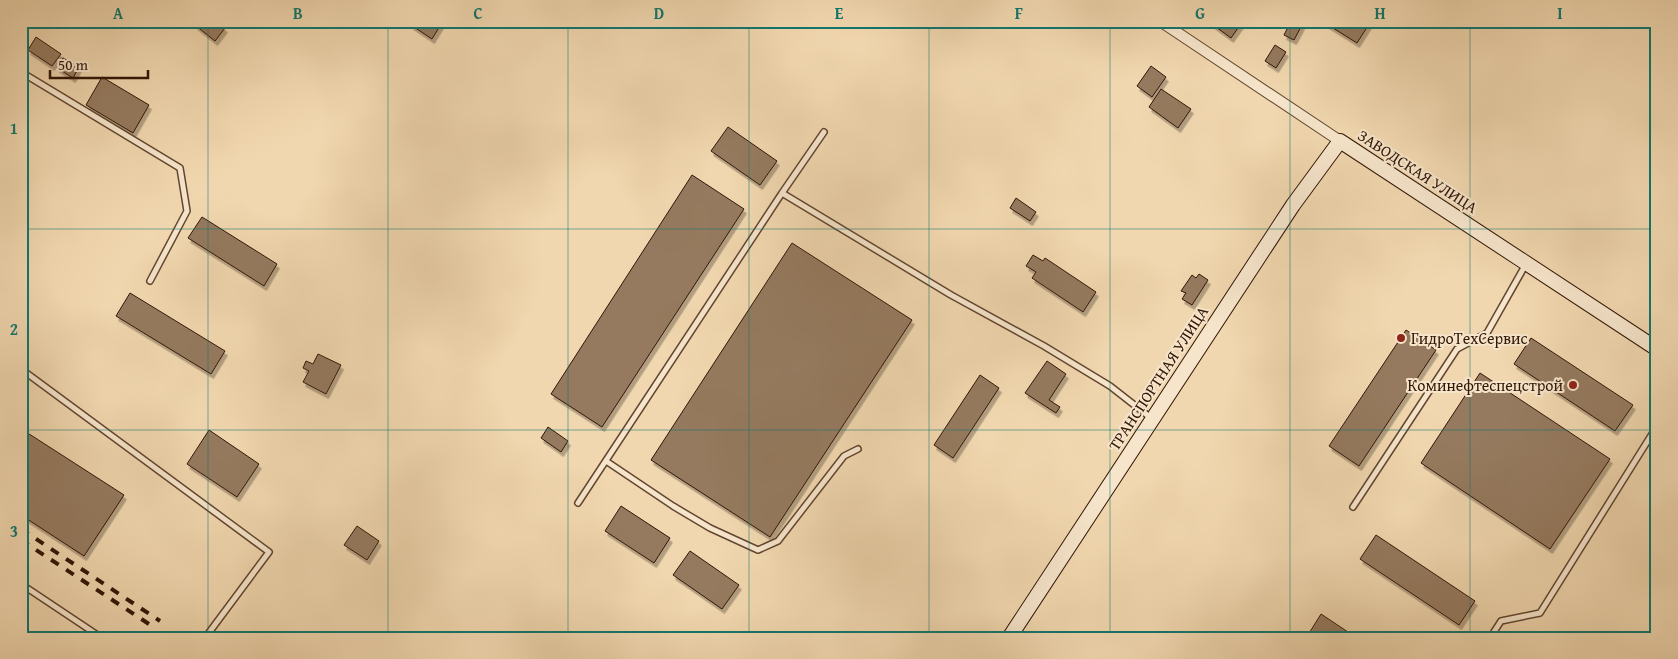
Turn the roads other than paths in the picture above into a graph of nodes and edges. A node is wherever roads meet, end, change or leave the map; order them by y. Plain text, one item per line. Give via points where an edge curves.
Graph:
1 (1160, 21) edge
2 (21, 72) edge
3 (824, 132) dead end
4 (1340, 141) junction
5 (782, 193) junction
6 (1526, 264) junction
7 (150, 281) dead end
8 (1657, 349) edge
9 (21, 369) edge
10 (1152, 418) junction
11 (1657, 426) edge
12 (858, 449) dead end
13 (606, 460) junction
14 (578, 503) dead end
15 (1353, 508) dead end
16 (21, 584) edge
17 (102, 638) edge
18 (205, 638) edge
19 (1009, 638) edge
20 (1490, 638) edge

1 - 4 street, ЗАВОДСКАЯ УЛИЦА
2 - 7 lane via 180,168 187,211
3 - 5 lane
4 - 6 street, ЗАВОДСКАЯ УЛИЦА
4 - 10 street, ТРАНСПОРТНАЯ УЛИЦА via 1292,205
5 - 10 lane via 1110,386
5 - 13 lane
6 - 8 street, ЗАВОДСКАЯ УЛИЦА
6 - 15 lane via 1487,333 1457,349
9 - 18 lane via 269,552
10 - 19 street, ТРАНСПОРТНАЯ УЛИЦА
11 - 20 lane via 1540,613 1501,621
12 - 13 lane via 844,456 778,541 758,550 688,515
13 - 14 lane
16 - 17 lane

